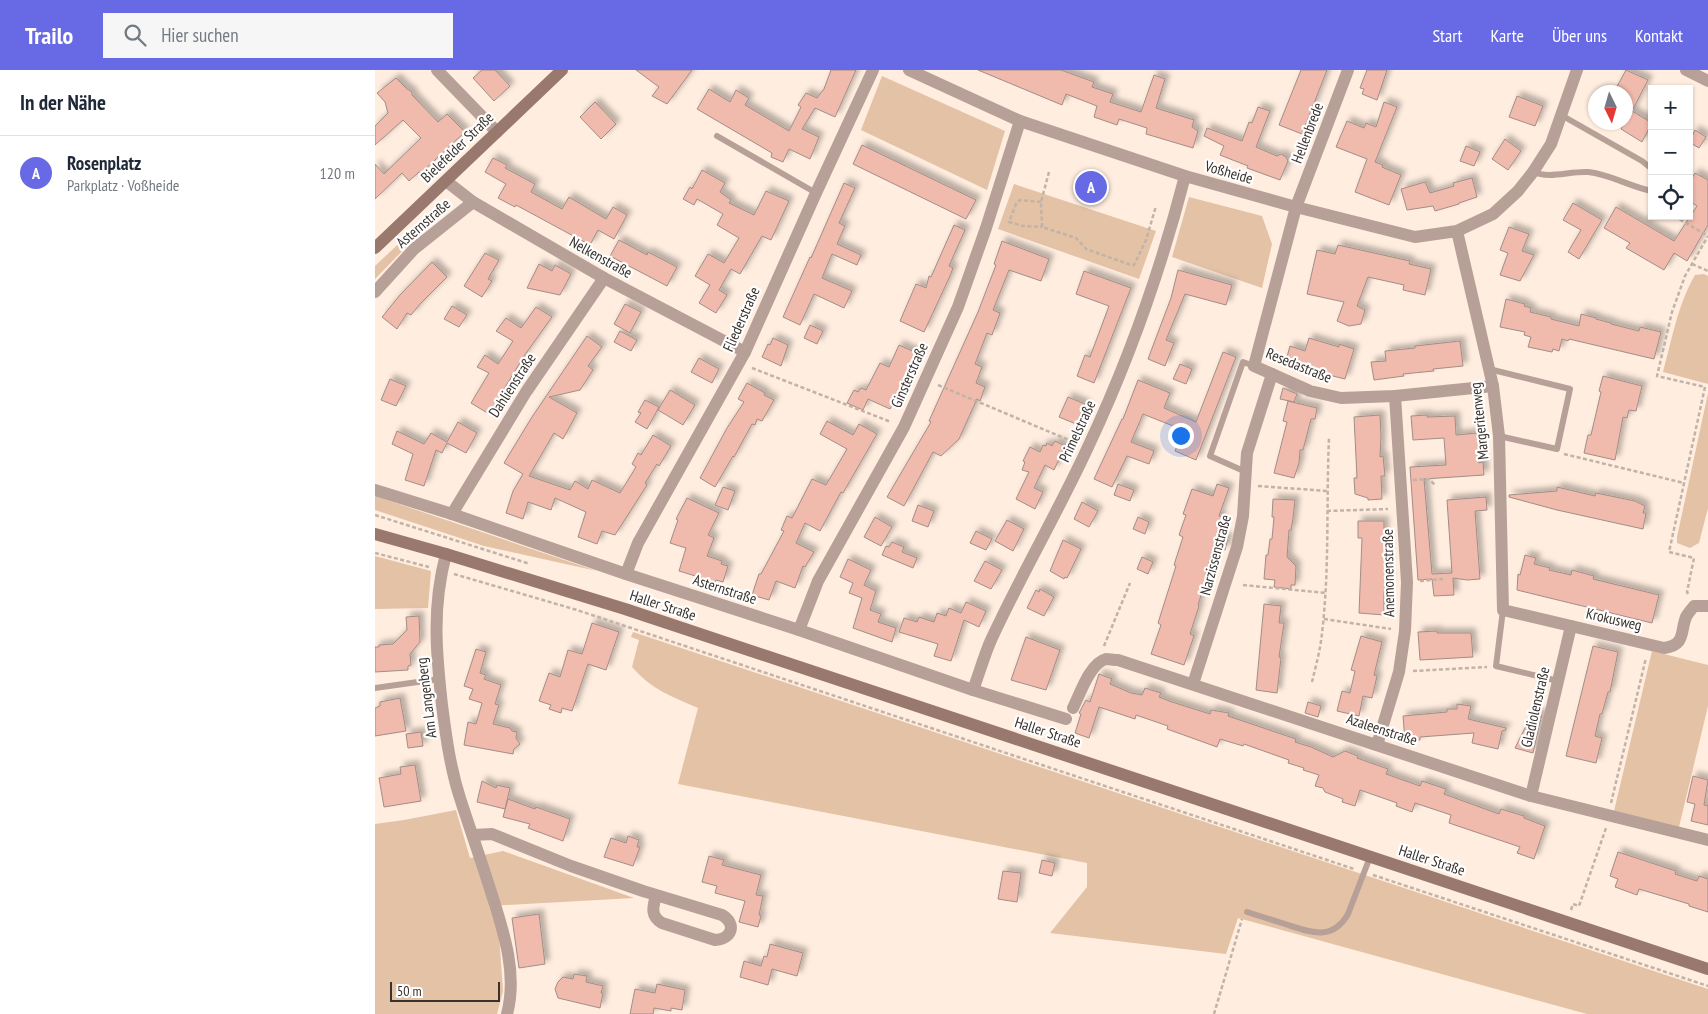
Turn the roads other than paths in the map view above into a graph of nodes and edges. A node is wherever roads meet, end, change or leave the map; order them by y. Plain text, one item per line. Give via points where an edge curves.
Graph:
1 (437, 70) edge
2 (562, 70) edge
3 (873, 70) edge
4 (909, 70) edge
5 (1348, 70) edge
6 (1577, 70) edge
7 (1686, 70) edge
8 (1708, 81) edge
9 (1561, 115) junction
10 (1020, 121) junction
11 (497, 132) junction
12 (717, 136) dead end
13 (1648, 166) edge
14 (1533, 172) junction
15 (1185, 176) junction
16 (446, 181) junction
17 (1648, 190) edge
18 (815, 192) junction
19 (473, 202) junction
20 (1296, 207) junction
21 (1457, 232) junction
22 (375, 248) edge
23 (604, 278) junction
24 (375, 292) edge
25 (742, 357) junction
26 (1254, 366) junction
27 (1489, 369) junction
28 (1272, 374) junction
29 (1493, 386) junction
30 (1395, 396) junction
31 (1499, 436) junction
32 (1246, 472) junction
33 (375, 490) edge
34 (452, 514) junction
35 (375, 534) edge
36 (446, 554) junction
37 (626, 574) junction
38 (1708, 606) edge
39 (1503, 610) junction
40 (1571, 626) junction
41 (799, 630) junction
42 (439, 679) junction
43 (1558, 681) junction
44 (1193, 684) junction
45 (375, 688) edge
46 (973, 690) junction
47 (1073, 708) dead end
48 (1066, 719) dead end
49 (1377, 745) junction
50 (1531, 796) junction
51 (473, 835) junction
52 (1708, 840) edge
53 (1370, 857) junction
54 (657, 895) junction
55 (1247, 912) road end
56 (1708, 969) edge
57 (507, 1014) edge

1 - 11 street
2 - 11 main road, Bielefelder Straße
3 - 18 street, Fliederstraße
4 - 10 street, Voßheide
5 - 20 street, Hellenbrede
6 - 9 street, Voßheide
7 - 8 street
9 - 13 lane
9 - 14 street, Voßheide via 1551,144
10 - 15 street, Voßheide
10 - 41 street, Ginsterstraße via 958,307 904,427 818,580
11 - 16 main road, Bielefelder Straße
12 - 18 lane
14 - 17 lane via 1540,175 1588,172
14 - 21 street, Voßheide via 1493,214
15 - 20 street, Voßheide
15 - 46 street, Primelstraße via 1147,303 1107,405 991,642
16 - 19 street, Nelkenstraße
16 - 22 main road, Bielefelder Straße
18 - 25 street, Fliederstraße
19 - 23 street, Nelkenstraße
19 - 24 street, Asternstraße via 413,249
20 - 21 street, Voßheide via 1415,237
20 - 26 street, Resedastraße
21 - 27 street, Margeritenweg
23 - 25 street, Nelkenstraße
23 - 34 street, Dahlienstraße via 526,392
25 - 37 street, Fliederstraße via 638,543
26 - 28 street, Resedastraße
26 - 32 lane via 1243,362 1209,456
27 - 29 street, Margeritenweg
27 - 31 lane via 1571,389 1557,449
28 - 30 street, Resedastraße via 1310,391 1341,398
28 - 32 street, Narzissenstraße via 1247,452
29 - 30 street, Resedastraße
29 - 31 street, Margeritenweg
30 - 49 street, Anemonenstraße via 1407,582 1405,631 1399,672
31 - 39 street, Margeritenweg
32 - 44 street, Narzissenstraße via 1237,547
33 - 34 street, Asternstraße
34 - 37 street, Asternstraße
35 - 36 main road, Haller Straße
36 - 42 street, Am Langenberg via 435,624
36 - 53 main road, Haller Straße via 625,610
37 - 41 street, Asternstraße
38 - 40 street, Krokusweg via 1694,606 1687,616 1681,639 1674,646 1664,648
39 - 40 street, Krokusweg
39 - 43 lane via 1496,666
40 - 43 street, Gladiolenstraße
41 - 46 street, Asternstraße
42 - 45 lane
42 - 51 street, Am Langenberg via 452,769
43 - 50 street, Gladiolenstraße
44 - 47 street, Azaleenstraße via 1106,659 1097,663 1090,672
44 - 49 street, Azaleenstraße
46 - 48 street, Asternstraße
49 - 50 street, Azaleenstraße
50 - 52 street, Azaleenstraße
51 - 54 street via 492,834 571,866
51 - 57 street, Am Langenberg via 509,960
53 - 55 lane via 1345,920 1335,929 1313,932
53 - 56 main road, Haller Straße
54 - 54 street via 722,915 728,918 731,930 721,940 715,940 662,923 653,914

